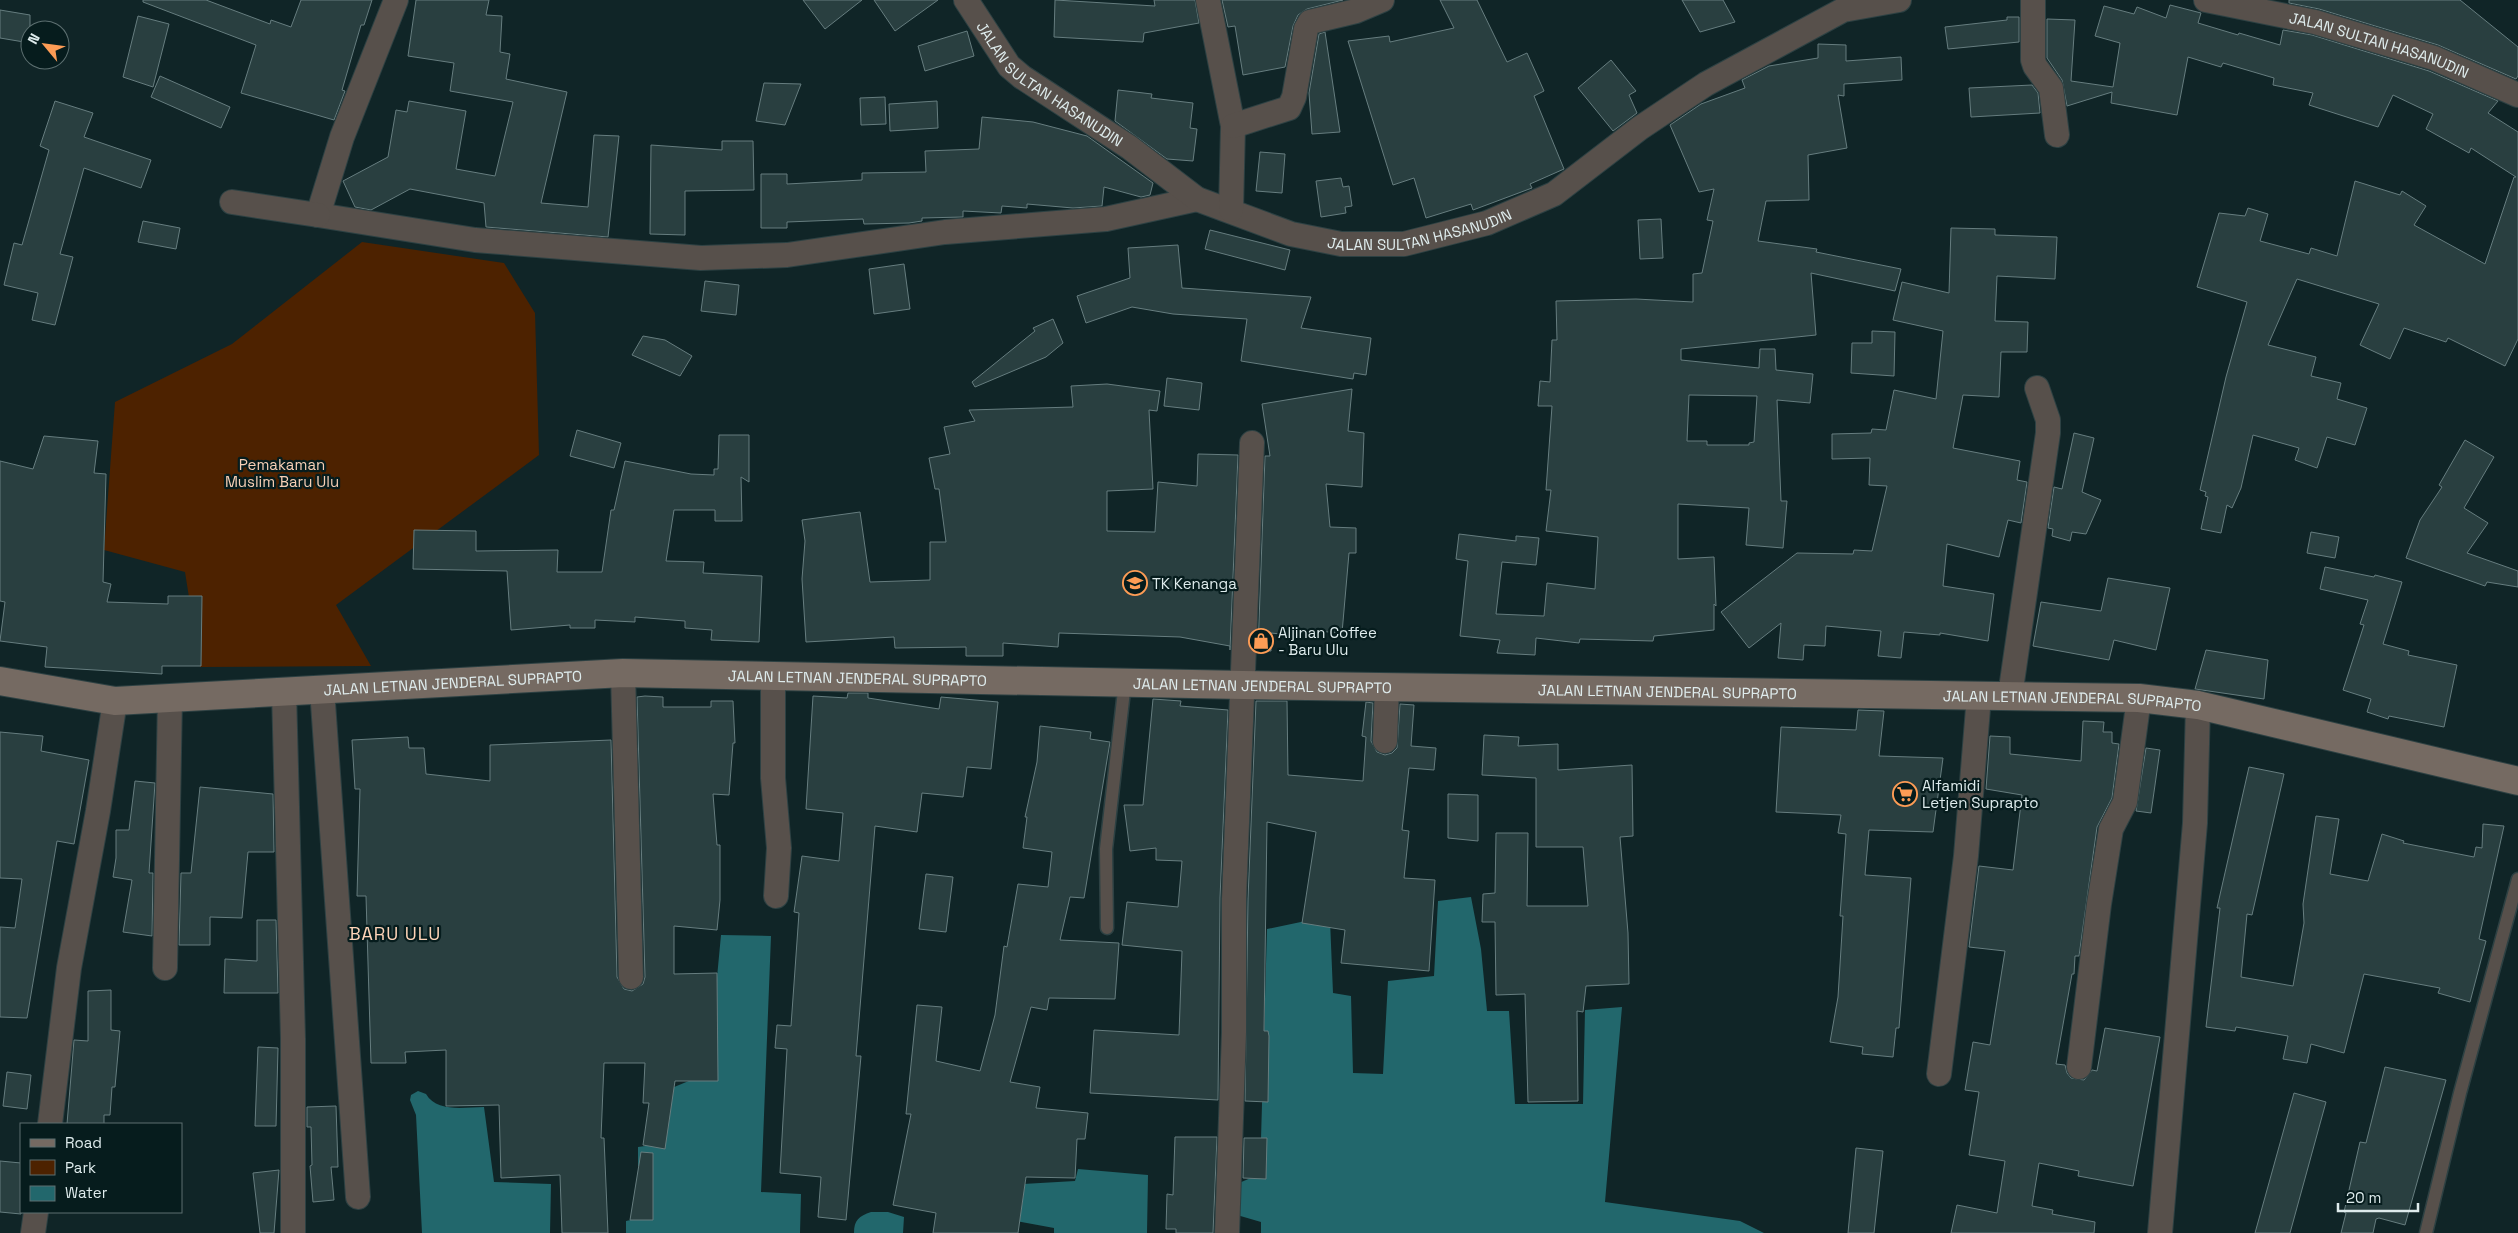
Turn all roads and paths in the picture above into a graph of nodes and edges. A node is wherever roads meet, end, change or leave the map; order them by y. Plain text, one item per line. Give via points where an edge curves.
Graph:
1 (396, 0) edge
2 (966, 0) edge
3 (1208, 0) edge
4 (1382, 0) edge
5 (1899, 0) edge
6 (2033, 0) edge
7 (2206, 0) edge
8 (1844, 5) edge
9 (2518, 95) edge
10 (1232, 126) junction
11 (2057, 135) dead end
12 (1197, 199) junction
13 (232, 202) dead end
14 (1231, 210) junction
15 (318, 215) junction
16 (2037, 388) dead end
17 (1252, 443) dead end
18 (623, 673) junction
19 (773, 675) junction
20 (0, 681) edge
21 (1125, 682) junction
22 (1243, 685) junction
23 (1387, 686) junction
24 (322, 689) junction
25 (284, 691) junction
26 (1979, 696) junction
27 (2010, 696) junction
28 (170, 698) junction
29 (2138, 698) junction
30 (115, 701) junction
31 (2198, 705) junction
32 (1384, 740) dead end
33 (2518, 781) edge
34 (2518, 879) edge
35 (776, 896) dead end
36 (1107, 928) dead end
37 (165, 968) dead end
38 (632, 977) dead end
39 (2079, 1067) dead end
40 (1940, 1074) dead end
41 (50, 1123) edge
42 (358, 1196) dead end
43 (36, 1213) edge
44 (33, 1233) edge
45 (293, 1233) edge
46 (1227, 1233) edge
47 (2160, 1233) edge
48 (2426, 1233) edge

1 - 15 street via 352,109
2 - 12 street, JALAN SULTAN HASANUDIN via 1009,66 1129,147
3 - 10 street
4 - 10 street via 1356,11 1310,22 1289,108
5 - 8 street, JALAN SULTAN HASANUDIN
6 - 11 street via 2033,60 2051,88
7 - 9 street, JALAN SULTAN HASANUDIN via 2315,22 2434,58
8 - 14 street, JALAN SULTAN HASANUDIN via 1706,84 1640,128 1554,194 1487,223 1404,244 1341,244 1291,234
10 - 14 street
12 - 14 street, JALAN SULTAN HASANUDIN
12 - 15 street via 1106,219 945,232 787,255 701,258 475,240
13 - 15 street
16 - 27 street via 2048,420 2048,432
17 - 22 street
18 - 19 main road, JALAN LETNAN JENDERAL SUPRAPTO
18 - 24 main road, JALAN LETNAN JENDERAL SUPRAPTO
18 - 38 street
19 - 21 main road, JALAN LETNAN JENDERAL SUPRAPTO
19 - 35 street via 773,778 778,848
20 - 30 main road, JALAN LETNAN JENDERAL SUPRAPTO
21 - 22 main road, JALAN LETNAN JENDERAL SUPRAPTO
21 - 36 lane via 1106,849
22 - 23 main road, JALAN LETNAN JENDERAL SUPRAPTO
22 - 46 street via 1234,899 1234,1032
23 - 26 main road, JALAN LETNAN JENDERAL SUPRAPTO
23 - 32 street
24 - 25 main road, JALAN LETNAN JENDERAL SUPRAPTO
24 - 42 street
25 - 28 main road, JALAN LETNAN JENDERAL SUPRAPTO
25 - 45 street via 293,1039
26 - 27 main road, JALAN LETNAN JENDERAL SUPRAPTO
26 - 40 street via 1966,856
27 - 29 main road, JALAN LETNAN JENDERAL SUPRAPTO
28 - 30 main road, JALAN LETNAN JENDERAL SUPRAPTO
28 - 37 street
29 - 31 main road, JALAN LETNAN JENDERAL SUPRAPTO
29 - 39 street via 2125,802 2111,828
30 - 41 street via 69,968
31 - 33 main road, JALAN LETNAN JENDERAL SUPRAPTO
31 - 47 street via 2196,823
34 - 48 lane
43 - 44 street

